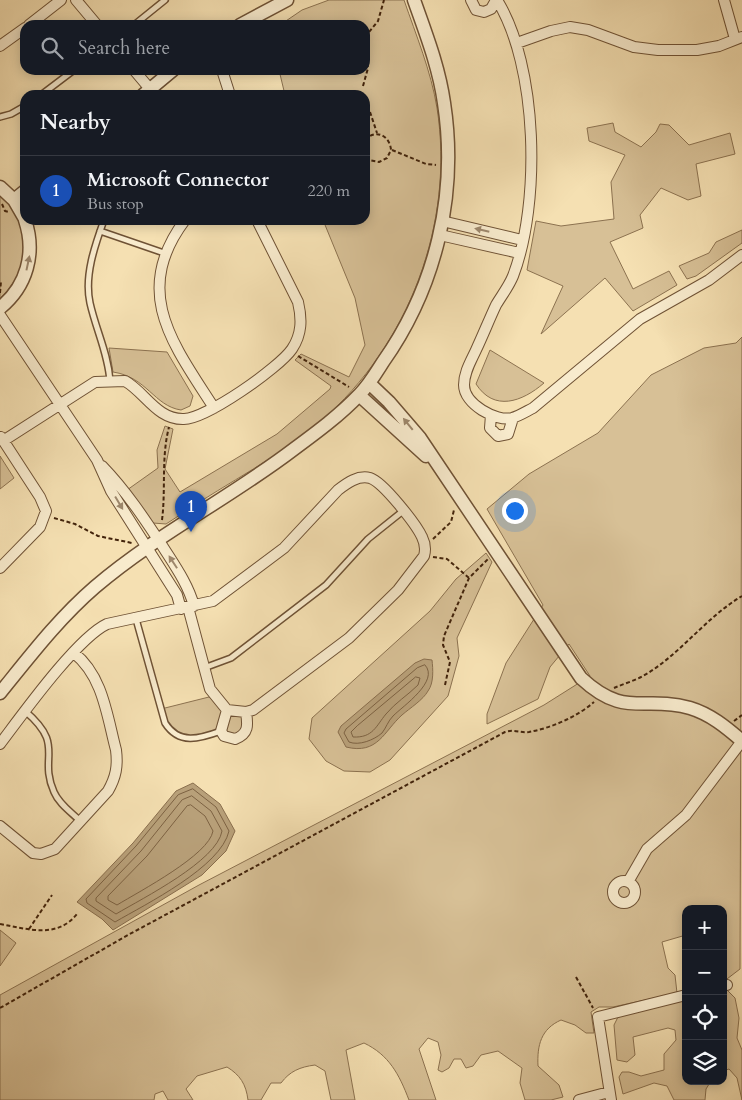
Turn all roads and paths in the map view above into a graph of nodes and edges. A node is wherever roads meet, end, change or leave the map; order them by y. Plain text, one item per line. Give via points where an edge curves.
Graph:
1 (61, 0) edge
2 (76, 0) edge
3 (165, 0) edge
4 (287, 0) edge
5 (384, 0) edge
6 (414, 0) edge
7 (471, 0) edge
8 (496, 0) edge
9 (724, 0) edge
10 (35, 20) edge
11 (93, 20) edge
12 (140, 20) edge
13 (249, 20) edge
14 (370, 31) edge
15 (20, 32) edge
16 (739, 38) edge
17 (517, 43) junction
18 (0, 46) edge
19 (67, 75) edge
20 (137, 75) edge
21 (168, 75) edge
22 (224, 75) edge
23 (366, 75) edge
24 (364, 86) dead end
25 (48, 90) edge
26 (145, 90) edge
27 (149, 90) edge
28 (228, 90) edge
29 (20, 109) edge
30 (370, 112) dead end
31 (0, 117) edge
32 (377, 134) junction
33 (370, 138) edge
34 (391, 150) junction
35 (370, 160) edge
36 (436, 165) dead end
37 (0, 186) edge
38 (20, 195) edge
39 (14, 200) junction
40 (20, 211) edge
41 (442, 221) junction
42 (27, 225) edge
43 (102, 225) edge
44 (182, 225) edge
45 (260, 225) edge
46 (100, 231) junction
47 (440, 235) junction
48 (522, 240) junction
49 (164, 253) junction
50 (519, 253) junction
51 (742, 255) edge
52 (0, 277) edge
53 (0, 281) edge
54 (1, 303) edge
55 (0, 315) edge
56 (298, 356) dead end
57 (110, 381) junction
58 (369, 383) junction
59 (354, 391) junction
60 (60, 404) junction
61 (214, 408) junction
62 (492, 415) junction
63 (513, 418) junction
64 (169, 426) dead end
65 (2, 439) edge
66 (97, 460) junction
67 (436, 464) junction
68 (464, 503) junction
69 (403, 511) junction
70 (45, 513) junction
71 (162, 520) dead end
72 (158, 540) junction
73 (425, 544) junction
74 (146, 548) junction
75 (424, 556) junction
76 (491, 556) dead end
77 (0, 568) edge
78 (469, 578) junction
79 (742, 596) edge
80 (188, 607) junction
81 (136, 619) junction
82 (74, 653) junction
83 (204, 668) junction
84 (445, 685) dead end
85 (0, 693) edge
86 (602, 694) junction
87 (227, 710) junction
88 (25, 711) junction
89 (246, 712) junction
90 (742, 715) edge
91 (735, 720) dead end
92 (221, 731) junction
93 (742, 741) edge
94 (0, 744) edge
95 (80, 822) junction
96 (0, 826) edge
97 (628, 882) dead end
98 (52, 895) dead end
99 (77, 914) dead end
100 (0, 924) edge
101 (29, 929) junction
102 (576, 977) dead end
103 (682, 996) edge
104 (0, 1008) edge
105 (598, 1017) junction
106 (610, 1096) edge
107 (579, 1100) edge

1 - 10 street
2 - 11 street
3 - 12 lane
4 - 13 street
5 - 14 path via 378,21
6 - 41 street via 437,70 446,118 448,164
7 - 8 street via 476,10 484,12 491,9
8 - 17 street
9 - 16 street
15 - 18 street
16 - 17 street via 712,48 658,50 634,47 588,30 570,28 551,30
17 - 48 street via 530,127 530,180
19 - 25 lane
20 - 26 street
21 - 27 street
22 - 28 street
23 - 24 path
29 - 31 lane
30 - 32 path
32 - 33 path
32 - 34 path via 388,140
34 - 35 path via 387,158 379,162
34 - 36 path
37 - 39 street
38 - 39 street
39 - 40 street
41 - 47 street
48 -> 41 street
54 -> 42 street via 18,290 29,264 30,235
43 - 46 lane
44 - 49 street
45 - 61 street via 298,302 301,327 288,354
46 - 49 lane
46 - 57 lane via 88,289
47 - 50 street
47 - 58 street via 417,304 394,348
48 - 50 street
49 - 61 street via 158,296 164,320
50 - 62 street via 513,277 496,305 465,373 463,387 470,399
51 - 63 street via 708,280 640,318 533,408
52 - 53 path
53 - 54 path
55 - 60 street
56 - 59 path
57 - 60 street via 95,382
57 - 61 street via 131,384 154,407 172,418 193,418
58 - 59 street
67 -> 58 street via 405,420
59 - 67 street
59 - 72 street via 293,450
60 - 65 street
60 - 66 street
62 - 63 street
62 - 63 street via 490,428 498,436 508,434
64 - 71 path via 164,452 165,504
65 - 70 street via 40,497
66 - 72 street via 120,484
66 -> 74 street
67 - 68 street
68 - 73 path via 455,509 451,522
68 - 86 street via 581,678
69 - 73 street
69 - 80 street via 378,483 363,477 348,483 284,548 213,601
69 - 83 lane via 368,539 326,585 231,658
70 - 74 path via 98,536
70 - 77 street via 40,527
72 - 74 street
80 -> 72 street via 186,583
73 - 75 street
74 - 80 street
74 - 85 street via 62,616
75 - 78 path via 447,559
75 - 89 street via 398,590 349,638
76 - 78 path
78 - 84 path via 444,636 443,645 450,662
79 - 86 path via 718,612 663,662 642,676
80 - 81 street
80 - 83 street
81 - 82 street via 98,628
81 - 92 lane via 168,729 179,738 188,739
82 - 88 street
82 - 95 street via 94,676 118,761 117,772 108,791
83 - 87 street via 213,696
86 - 93 street via 623,703 690,708 712,717
86 - 104 path via 571,718 531,732 505,732 128,935
87 - 89 street
87 - 92 street
88 - 94 street
88 - 95 lane via 47,735 54,791
89 - 92 street via 247,729 241,737 229,738
90 - 91 path
93 - 97 street via 686,815 647,849
95 - 96 street via 55,849 41,854 29,851
98 - 101 path
99 - 101 path via 50,931
100 - 101 path
102 - 105 path
103 - 105 street
105 - 106 street
106 - 107 street

